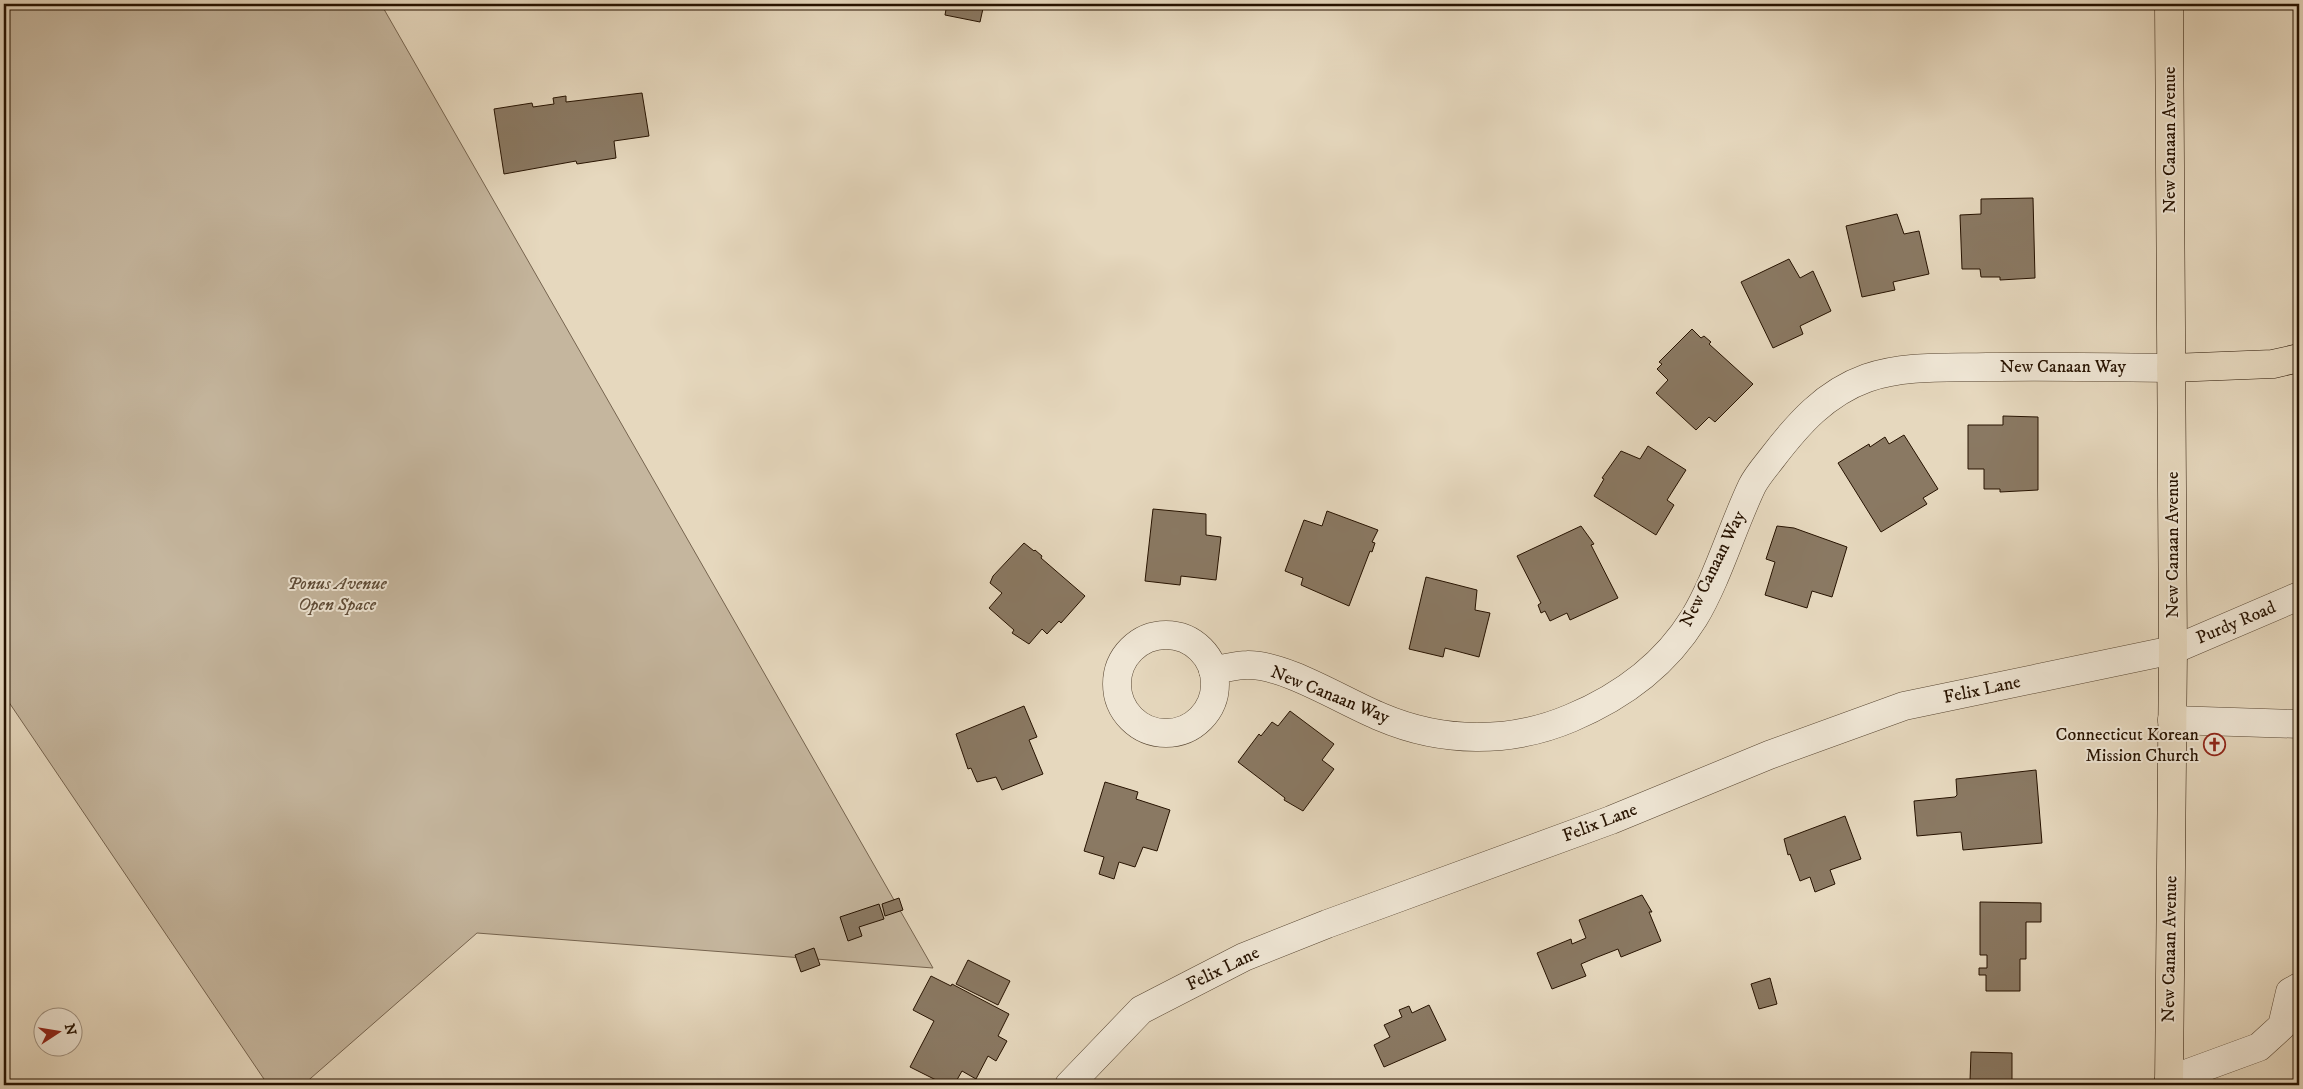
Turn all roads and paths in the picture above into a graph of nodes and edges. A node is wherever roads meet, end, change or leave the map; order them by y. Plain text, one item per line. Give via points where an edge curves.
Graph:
1 (2170, 4) edge
2 (2299, 358) edge
3 (2171, 368) junction
4 (2299, 596) edge
5 (2173, 650) junction
6 (1213, 670) dead end
7 (2172, 720) junction
8 (2299, 724) edge
9 (2299, 987) edge
10 (2169, 1083) edge
11 (1069, 1085) edge

1 - 3 main road, New Canaan Avenue
2 - 3 main road via 2273,364
3 - 5 main road, New Canaan Avenue
3 - 6 street, New Canaan Way via 2037,366 1920,369 1893,371 1840,389 1811,412 1753,482 1694,618 1668,653 1641,679 1610,698 1571,718 1535,730 1491,738 1449,737 1383,719 1284,673 1248,665
4 - 5 street, Purdy Road
5 - 7 main road, New Canaan Avenue
5 - 11 street, Felix Lane via 1904,706 1769,755 1611,820 1327,924 1244,957 1141,1010
7 - 8 street
7 - 10 main road, New Canaan Avenue
9 - 10 street via 2290,992 2282,1026 2259,1047

